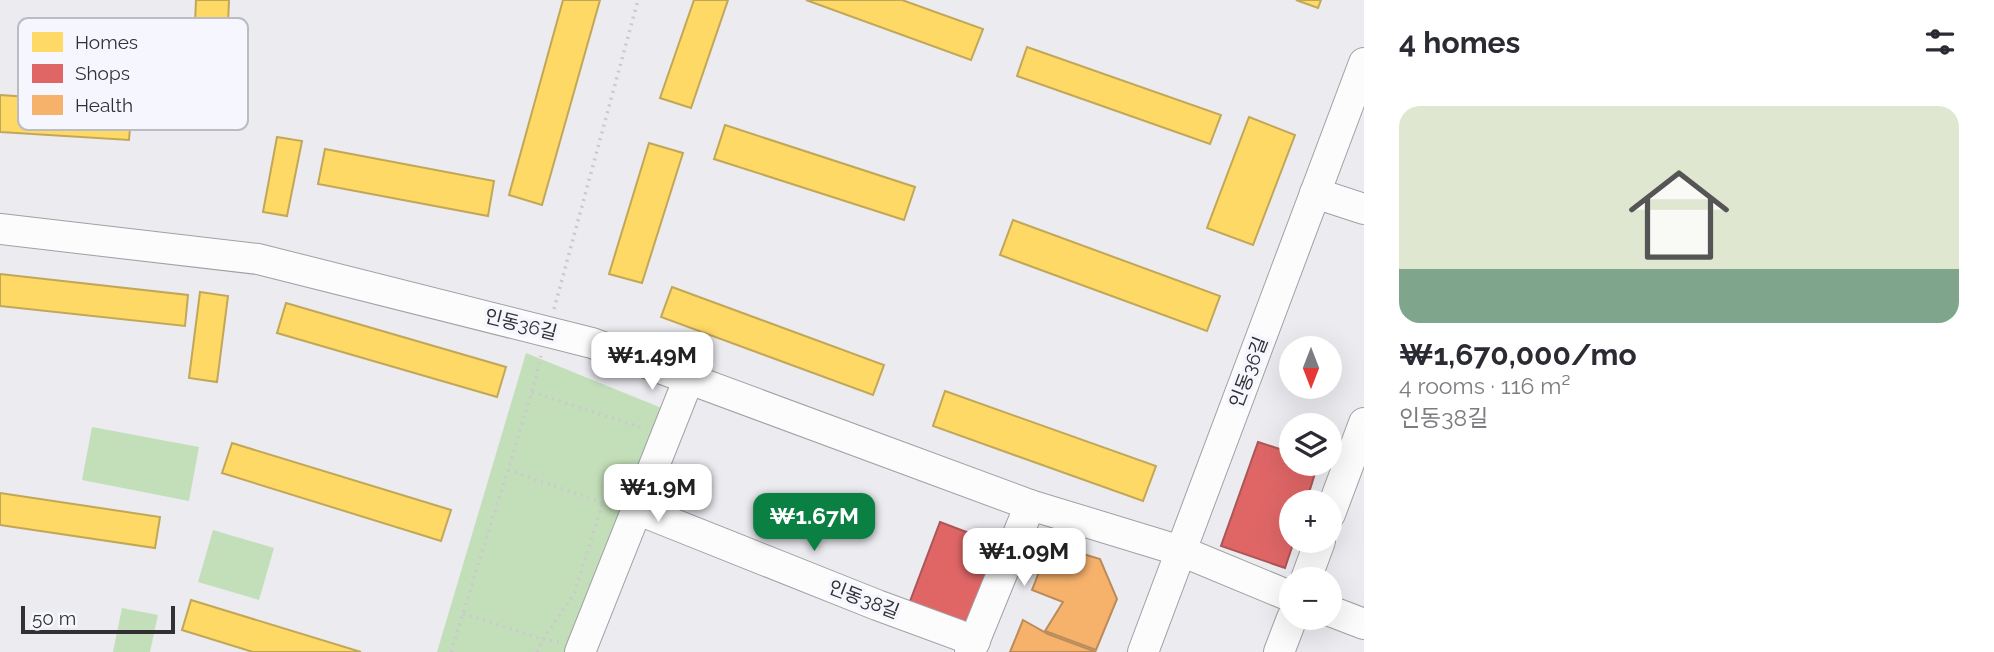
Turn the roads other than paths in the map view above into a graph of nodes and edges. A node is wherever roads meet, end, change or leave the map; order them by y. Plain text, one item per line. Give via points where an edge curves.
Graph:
1 (1364, 63) edge
2 (1315, 193) junction
3 (1364, 209) edge
4 (0, 229) edge
5 (689, 378) junction
6 (1364, 423) edge
7 (1358, 456) edge
8 (1342, 490) edge
9 (1030, 505) junction
10 (630, 509) junction
11 (1181, 551) junction
12 (1279, 592) edge
13 (1342, 616) edge
14 (1364, 624) edge
15 (1287, 630) edge
16 (973, 647) edge
17 (586, 650) edge
18 (1143, 652) edge
19 (1279, 652) edge

1 - 2 street, 인동36길
2 - 3 street
2 - 11 street, 인동36길
4 - 5 street, 인동36길 via 258,259 592,343
5 - 9 street, 인동36길
5 - 10 street
6 - 7 street
7 - 8 street
9 - 11 street, 인동36길
9 - 16 street, 인동38길
10 - 16 street, 인동38길
10 - 17 street
11 - 12 street, 인동36길
11 - 18 street, 인동36길
13 - 14 street
15 - 19 street

